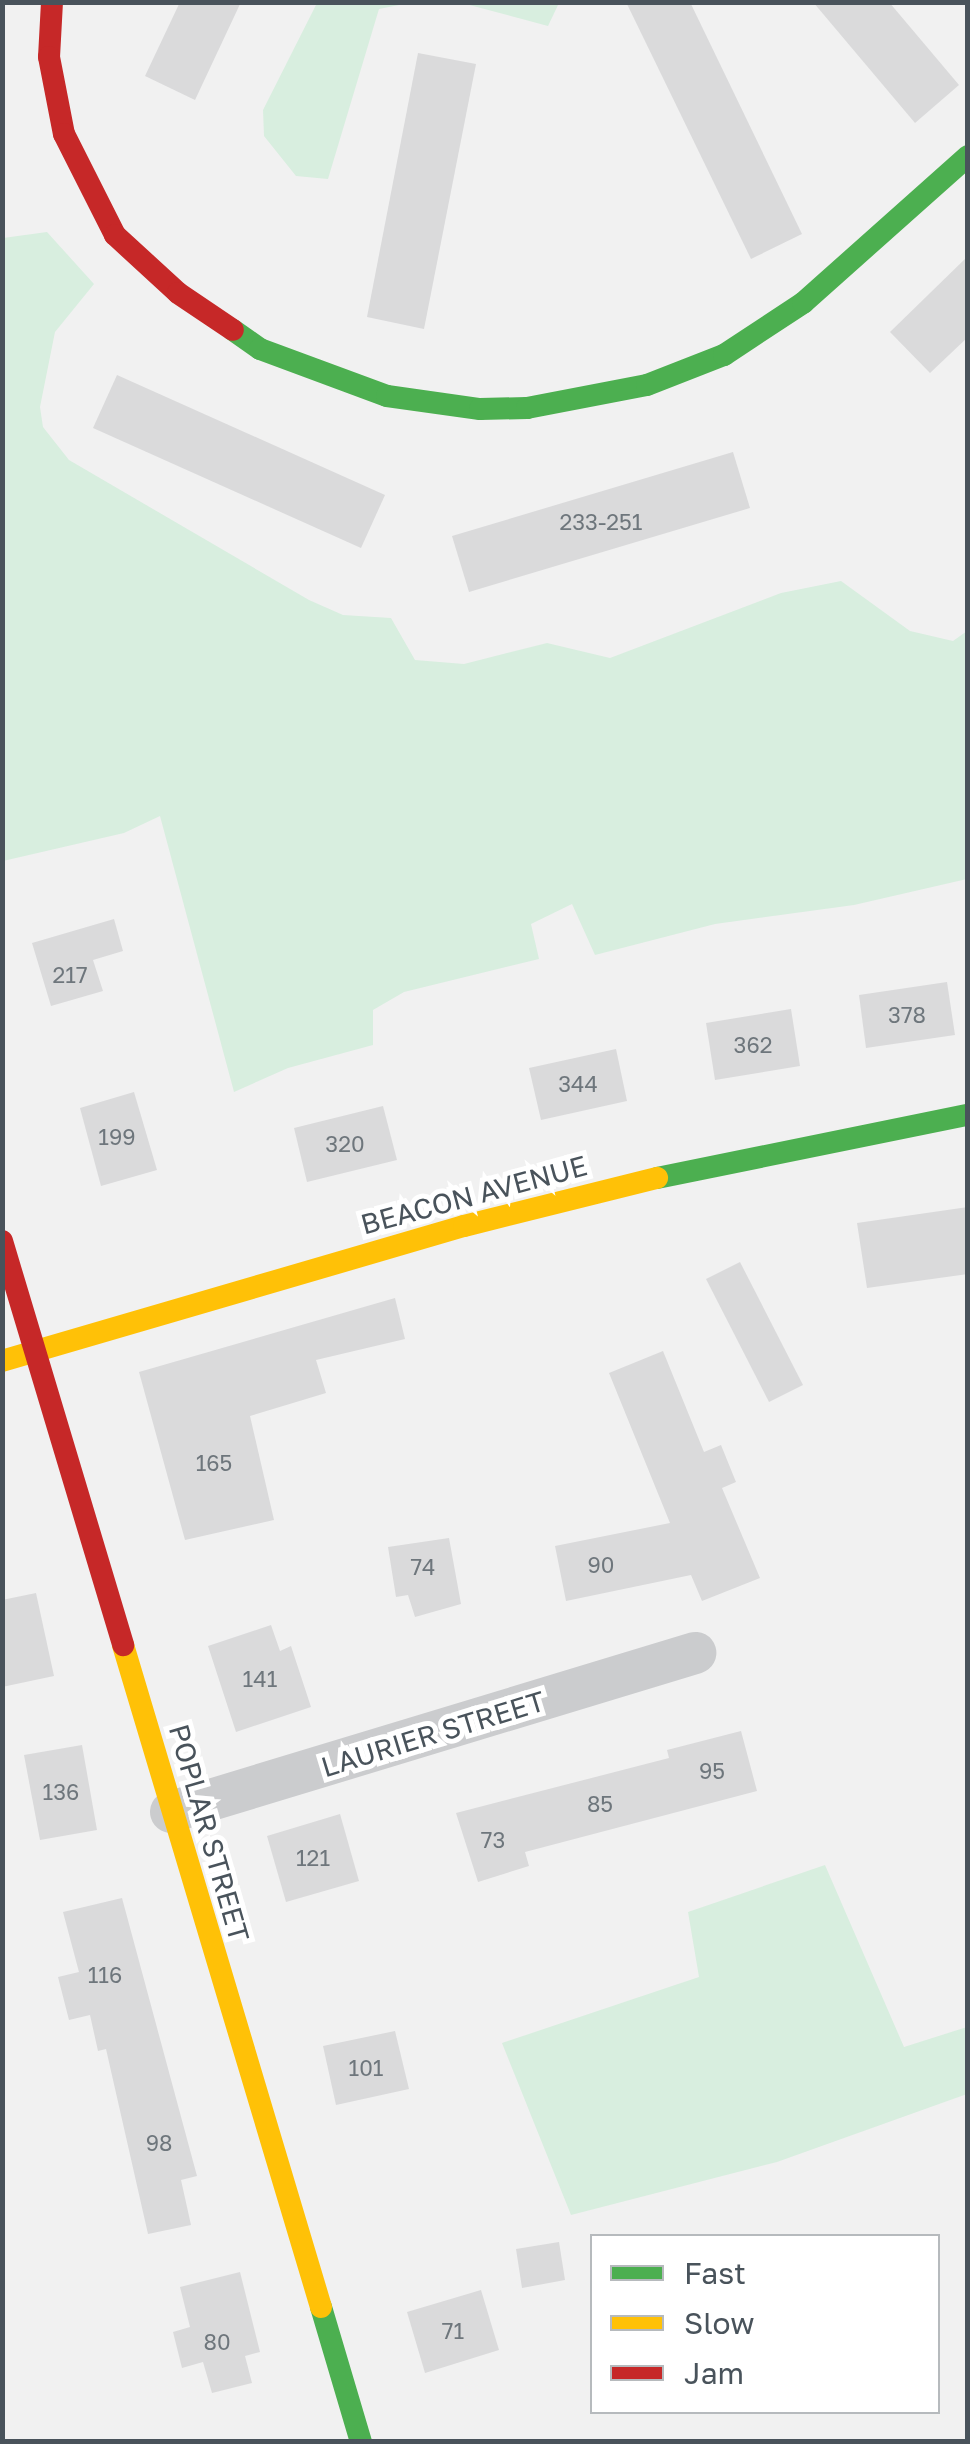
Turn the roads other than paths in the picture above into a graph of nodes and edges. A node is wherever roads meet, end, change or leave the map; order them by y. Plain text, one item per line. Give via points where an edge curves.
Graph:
1 (52, 2) edge
2 (968, 156) edge
3 (968, 1115) edge
4 (2, 1241) edge
5 (37, 1353) junction
6 (2, 1361) edge
7 (695, 1653) dead end
8 (171, 1812) junction
9 (361, 2442) edge

1 - 2 street via 49,57 64,134 115,235 178,293 260,350 387,396 480,409 560,404 647,385 724,355 803,304
3 - 5 street, BEACON AVENUE via 464,1226
4 - 5 street, POPLAR STREET
5 - 6 street, BEACON AVENUE
5 - 8 street, POPLAR STREET
7 - 8 street, LAURIER STREET
8 - 9 street, POPLAR STREET

